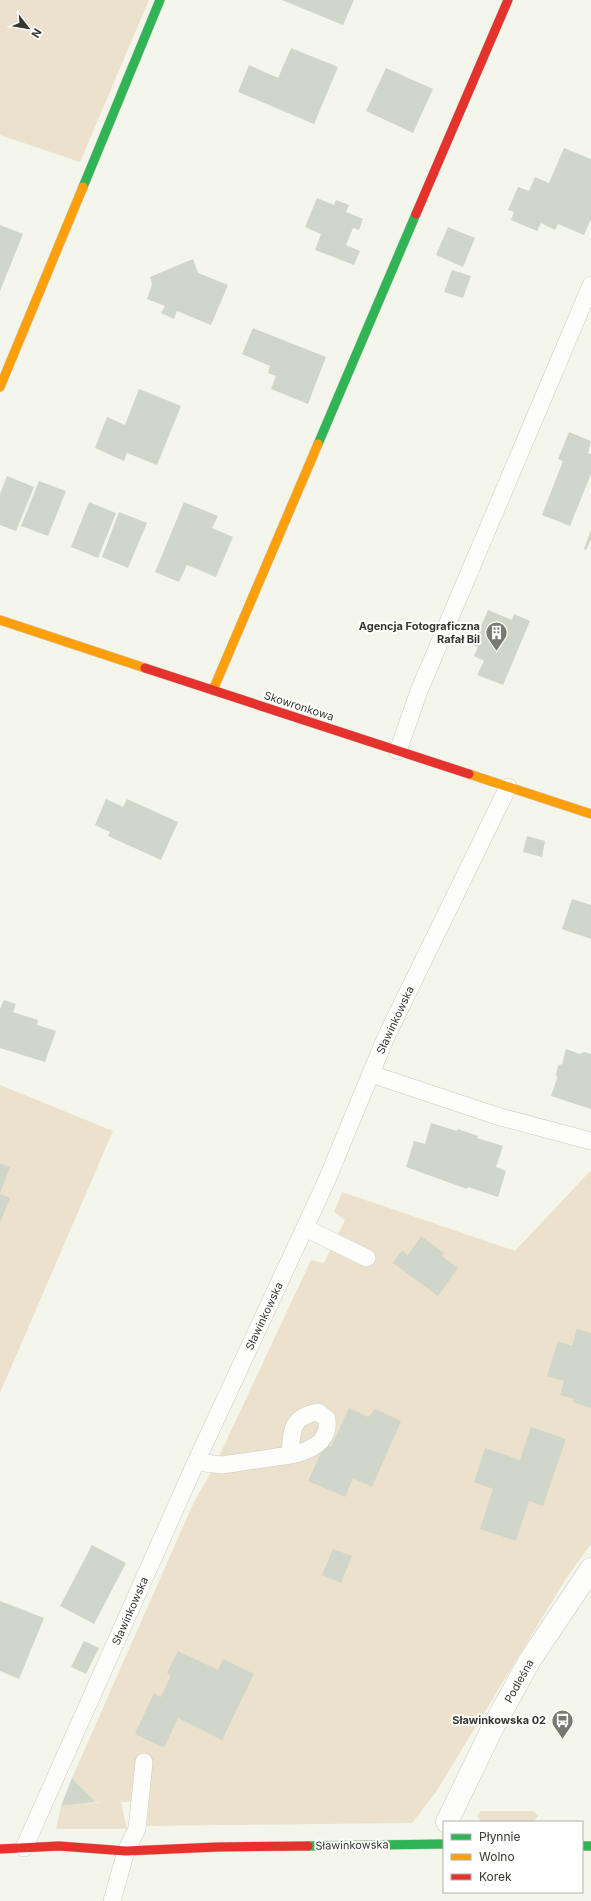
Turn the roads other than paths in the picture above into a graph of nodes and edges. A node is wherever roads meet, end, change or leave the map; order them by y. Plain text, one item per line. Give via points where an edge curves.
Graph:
1 (160, 0) edge
2 (508, 0) edge
3 (591, 285) edge
4 (0, 387) edge
5 (0, 620) edge
6 (213, 690) junction
7 (398, 751) junction
8 (508, 788) junction
9 (591, 814) edge
10 (371, 1074) junction
11 (591, 1141) edge
12 (305, 1228) junction
13 (367, 1258) dead end
14 (290, 1456) dead end
15 (196, 1462) junction
16 (591, 1569) edge
17 (144, 1762) dead end
18 (447, 1821) edge
19 (442, 1840) edge
20 (24, 1848) junction
21 (0, 1849) edge
22 (126, 1850) junction
23 (112, 1901) edge

1 - 4 street
2 - 6 street
3 - 7 lane via 418,691
5 - 6 street, Skowronkowa
6 - 7 street, Skowronkowa
7 - 8 street, Skowronkowa
8 - 9 street, Skowronkowa
8 - 10 lane, Sławinkowska via 386,1037
10 - 11 lane via 497,1116
10 - 12 lane, Sławinkowska
12 - 13 lane
12 - 15 lane, Sławinkowska
14 - 15 lane via 222,1465
15 - 20 lane, Sławinkowska
16 - 18 street, Podleśna via 530,1660
17 - 22 lane via 137,1829
19 - 22 street, Sławinkowska
20 - 21 street, Sławinkowska
20 - 22 street, Sławinkowska via 59,1846
22 - 23 lane

